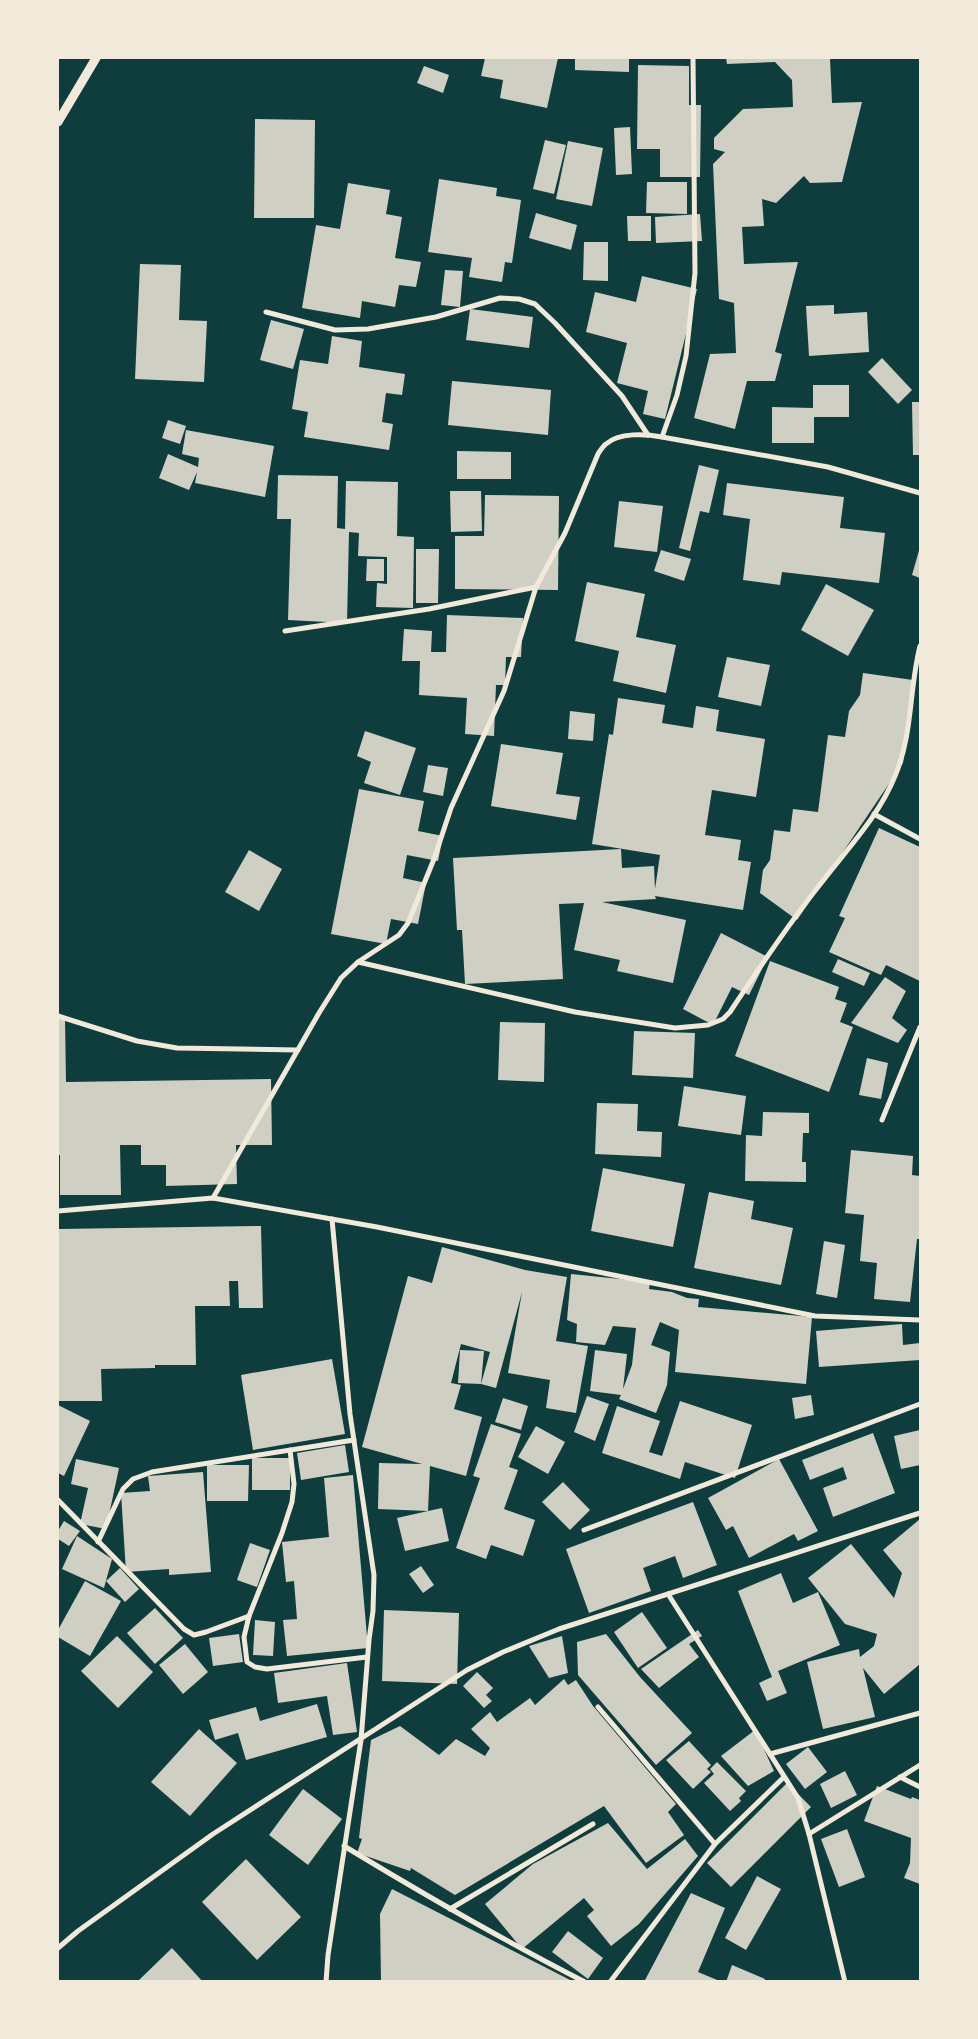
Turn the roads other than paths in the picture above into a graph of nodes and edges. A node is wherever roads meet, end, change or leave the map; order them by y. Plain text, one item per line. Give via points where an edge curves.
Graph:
1 (96, 58) edge
2 (693, 58) edge
3 (58, 122) edge
4 (266, 312) dead end
5 (648, 435) junction
6 (662, 437) junction
7 (920, 493) edge
8 (536, 587) junction
9 (285, 631) dead end
10 (920, 646) edge
11 (874, 814) junction
12 (920, 839) edge
13 (358, 962) junction
14 (58, 1016) edge
15 (920, 1026) edge
16 (298, 1050) junction
17 (882, 1120) dead end
18 (213, 1198) junction
19 (58, 1211) edge
20 (332, 1218) junction
21 (920, 1320) edge
22 (920, 1404) edge
23 (354, 1440) junction
24 (290, 1450) junction
25 (58, 1500) edge
26 (920, 1513) edge
27 (584, 1530) dead end
28 (98, 1542) junction
29 (668, 1594) junction
30 (249, 1616) junction
31 (368, 1657) junction
32 (598, 1707) dead end
33 (920, 1713) edge
34 (360, 1740) junction
35 (770, 1754) junction
36 (920, 1765) edge
37 (784, 1777) junction
38 (900, 1777) junction
39 (920, 1787) edge
40 (593, 1824) dead end
41 (809, 1834) junction
42 (715, 1844) junction
43 (344, 1846) junction
44 (450, 1909) junction
45 (58, 1948) edge
46 (326, 1982) edge
47 (585, 1982) edge
48 (610, 1982) edge
49 (845, 1982) edge

1 - 3 street
2 - 6 street via 695,273 686,356
4 - 5 street via 335,330 368,329 436,317 500,298 535,304 622,396
5 - 6 street
5 - 8 street via 619,437 606,443
6 - 7 street via 828,467
8 - 9 street via 429,609
8 - 13 street via 504,691 451,808 408,923 399,935
10 - 11 street via 905,751 895,778
11 - 12 street
11 - 13 street via 778,941 730,1012 708,1025 675,1028 575,1012
13 - 16 street via 341,978
14 - 16 street via 137,1041 177,1048
15 - 17 street
16 - 18 street
18 - 19 street
18 - 20 street
20 - 21 street via 815,1316
20 - 23 street
22 - 27 street
23 - 24 street
23 - 31 street via 374,1575
24 - 28 street via 152,1472 133,1479 123,1489
24 - 30 street via 294,1484 292,1502
25 - 28 street
26 - 29 street
28 - 30 street via 184,1630 194,1635
29 - 34 street via 558,1629 503,1652 467,1670
29 - 35 street
30 - 31 street via 244,1637 245,1654 247,1662 255,1667 267,1669
31 - 34 street
32 - 42 street
33 - 35 street
34 - 43 street
34 - 45 street via 213,1834
35 - 37 street
36 - 38 street
37 - 41 street via 798,1798
37 - 42 street
38 - 39 street
38 - 41 street
40 - 44 street
41 - 49 street
42 - 48 street
43 - 44 street
43 - 46 street
44 - 47 street

